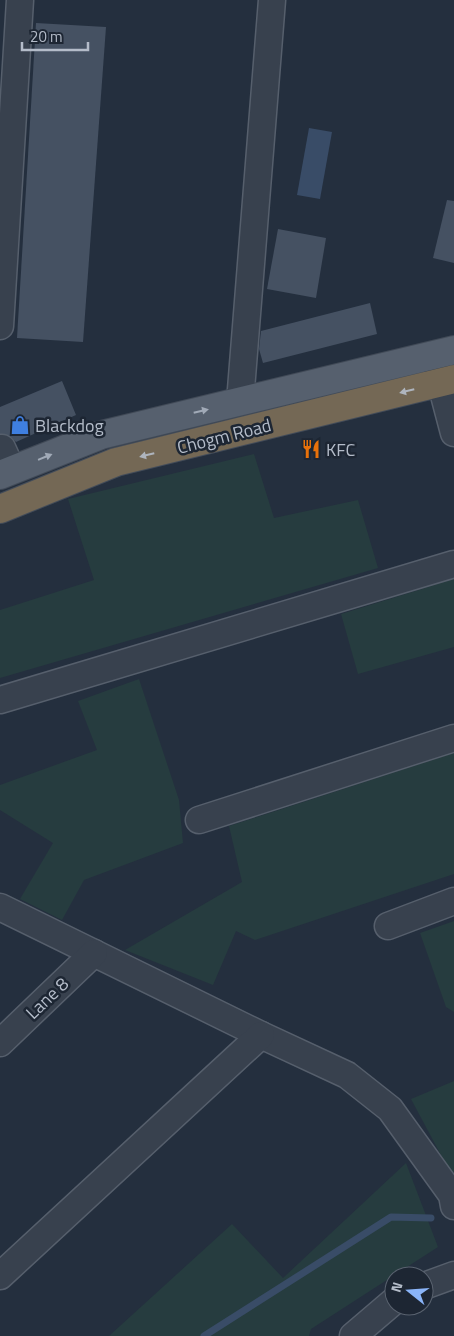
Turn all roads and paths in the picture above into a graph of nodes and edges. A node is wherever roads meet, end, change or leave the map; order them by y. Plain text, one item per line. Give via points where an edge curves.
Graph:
1 (20, 0) edge
2 (272, 0) edge
3 (0, 326) edge
4 (444, 353) edge
5 (447, 381) edge
6 (240, 402) junction
7 (454, 433) edge
8 (5, 465) edge
9 (0, 509) edge
10 (454, 564) edge
11 (0, 700) edge
12 (454, 738) edge
13 (199, 820) dead end
14 (454, 901) edge
15 (0, 907) edge
16 (388, 926) dead end
17 (94, 953) junction
18 (261, 1036) junction
19 (0, 1043) edge
20 (453, 1199) edge
21 (454, 1275) edge
22 (0, 1276) edge
23 (434, 1282) edge
24 (384, 1310) edge
25 (353, 1336) edge

1 - 3 street
2 - 6 street
4 - 5 street
4 - 6 main road, Chogm Road
5 - 7 street
5 -> 9 highway, Chogm Road via 116,462
8 -> 6 main road, Chogm Road via 101,435
10 - 11 street
12 - 13 street
14 - 16 street
15 - 17 street
17 - 18 street
17 - 19 street, Lane 8
18 - 20 street via 347,1075 390,1109
18 - 22 street
21 - 23 street
24 - 25 street

